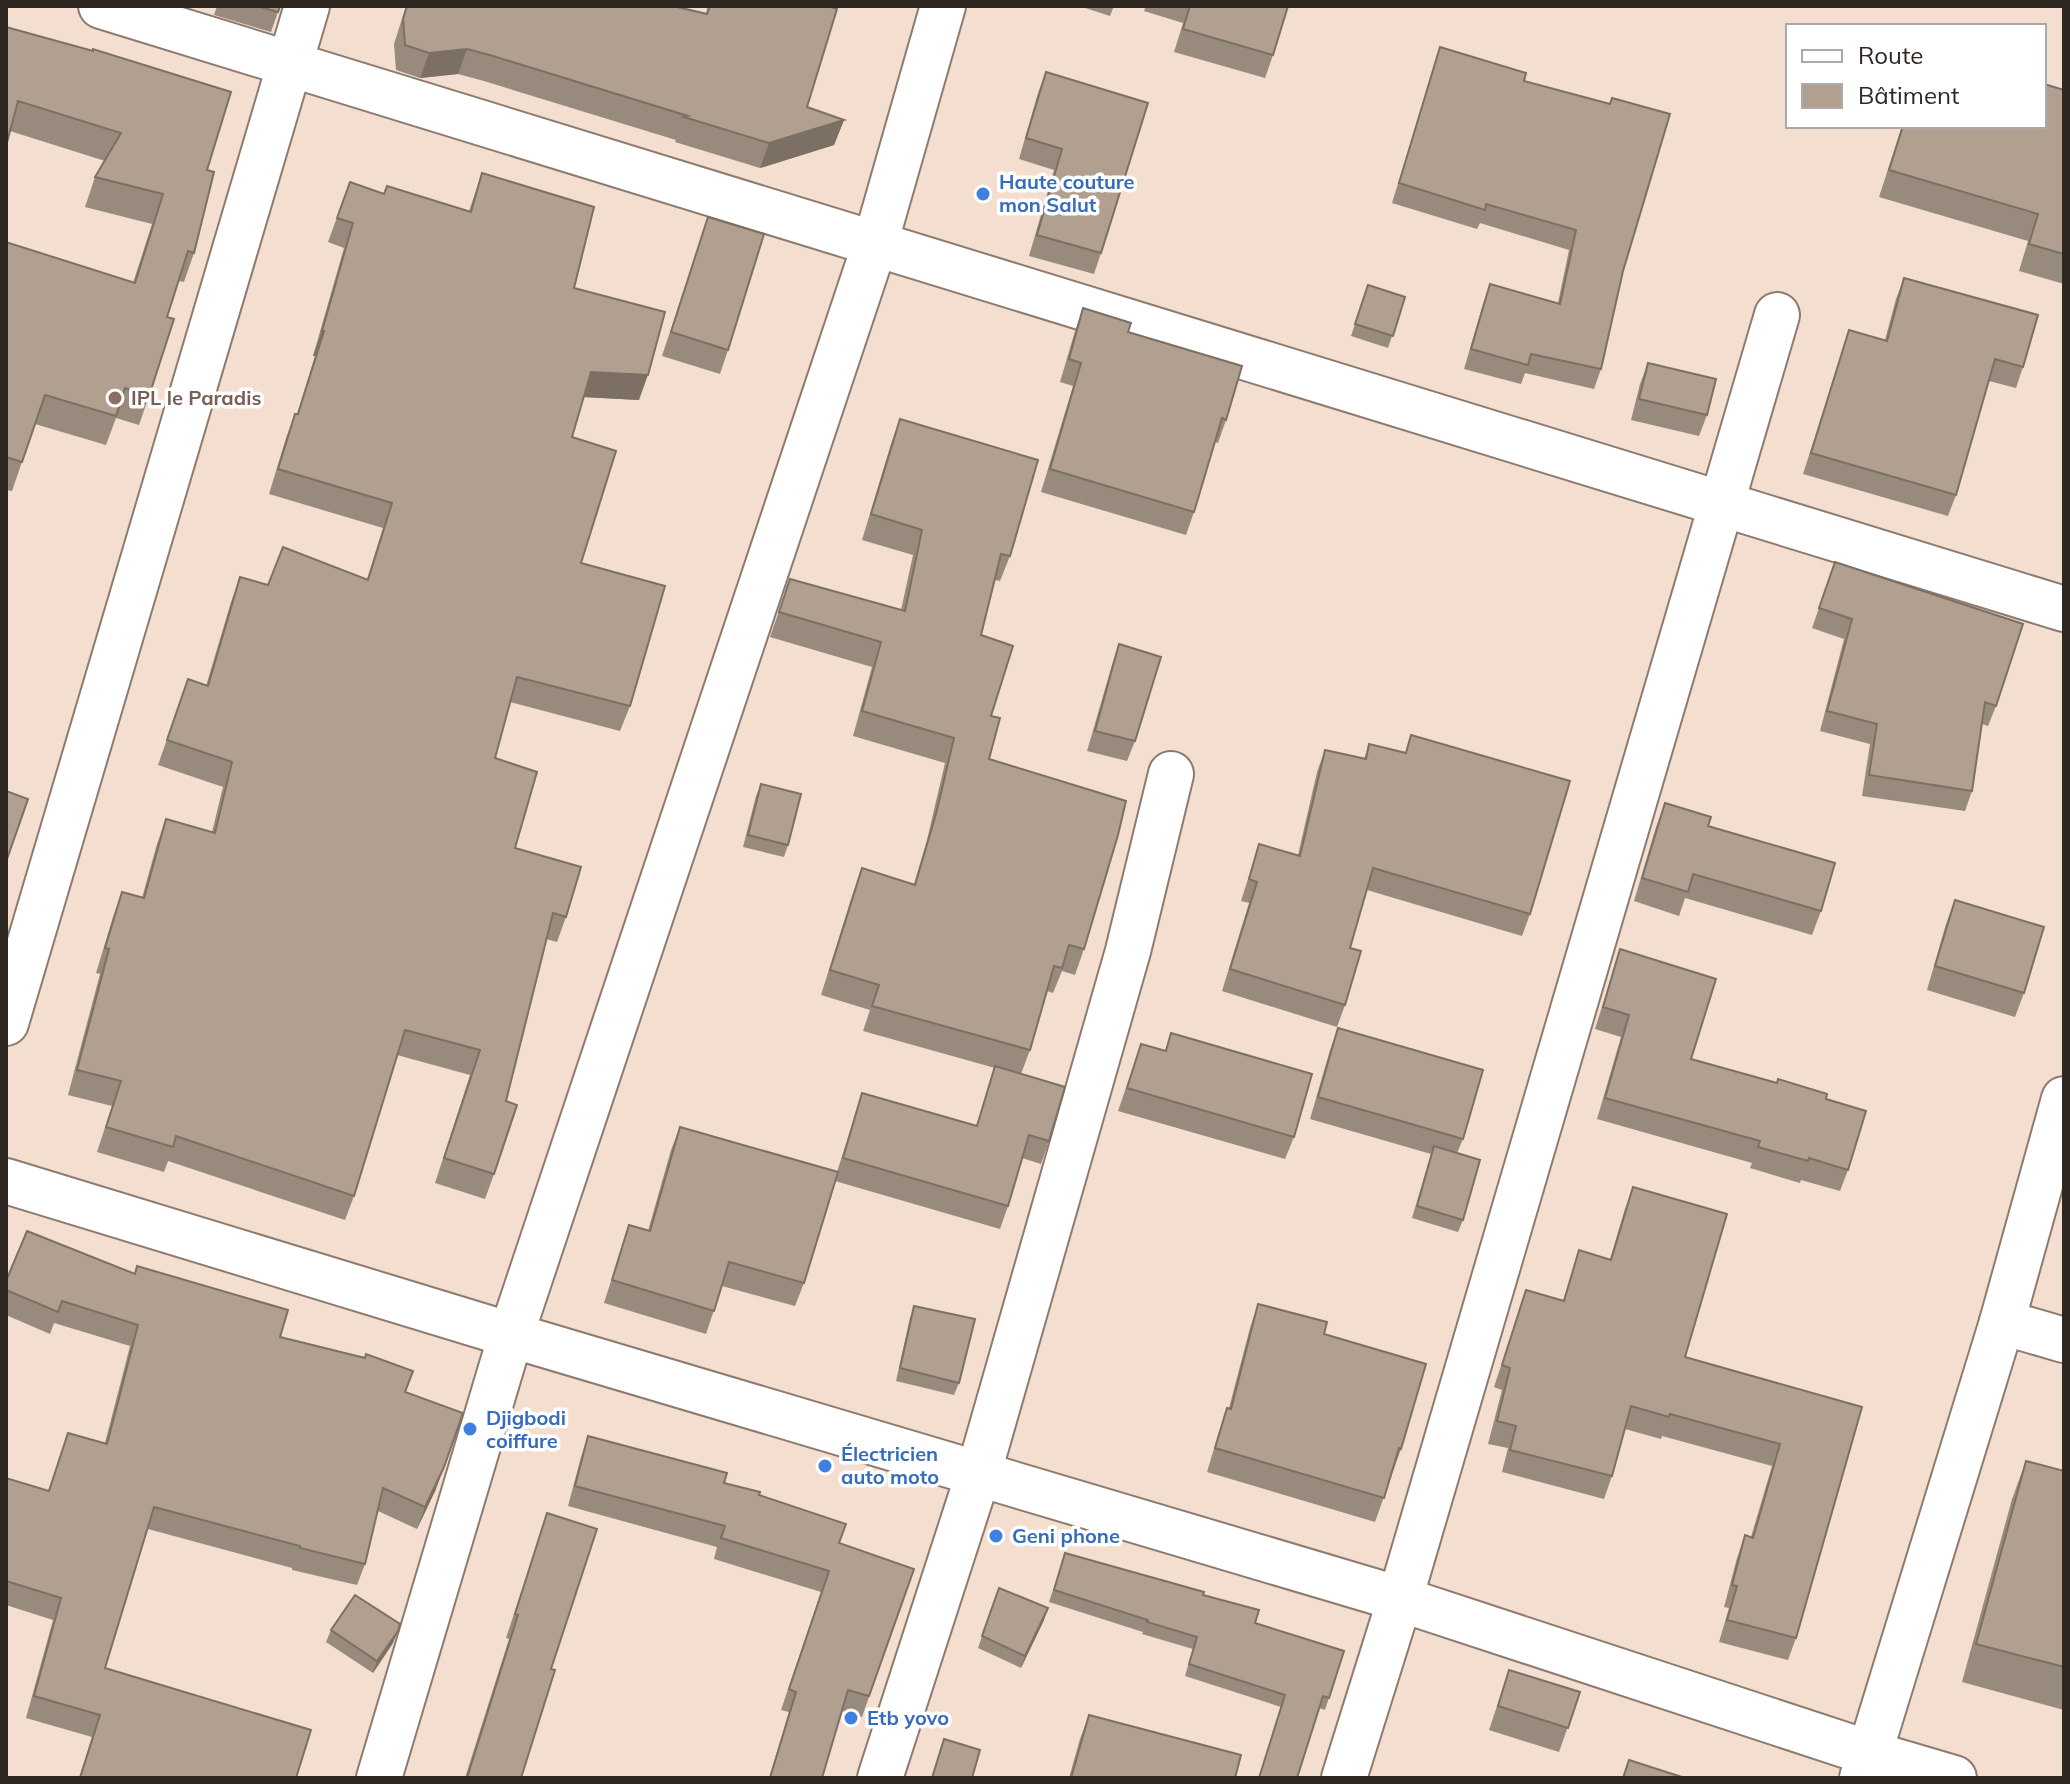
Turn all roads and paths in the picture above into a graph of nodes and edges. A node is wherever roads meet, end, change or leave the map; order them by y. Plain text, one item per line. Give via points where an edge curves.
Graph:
1 (101, 6) edge
2 (307, 6) edge
3 (943, 6) edge
4 (288, 64) junction
5 (875, 244) junction
6 (1777, 315) dead end
7 (1722, 504) junction
8 (2064, 609) edge
9 (1171, 774) dead end
10 (6, 1023) edge
11 (2064, 1099) edge
12 (6, 1181) edge
13 (2002, 1322) junction
14 (511, 1335) junction
15 (2064, 1340) edge
16 (978, 1475) junction
17 (1400, 1599) junction
18 (1866, 1766) edge
19 (379, 1778) edge
20 (880, 1778) edge
21 (1344, 1778) edge
22 (1954, 1778) edge

1 - 4 street
2 - 4 street
3 - 5 street
4 - 5 street
4 - 10 street
5 - 7 street
5 - 14 street
6 - 7 street
7 - 8 street
7 - 17 street
9 - 16 street via 1128,951
11 - 13 street
12 - 14 street
13 - 15 street
13 - 18 street
14 - 16 street
14 - 19 street
16 - 17 street
16 - 20 street
17 - 18 street
17 - 21 street
18 - 22 street

